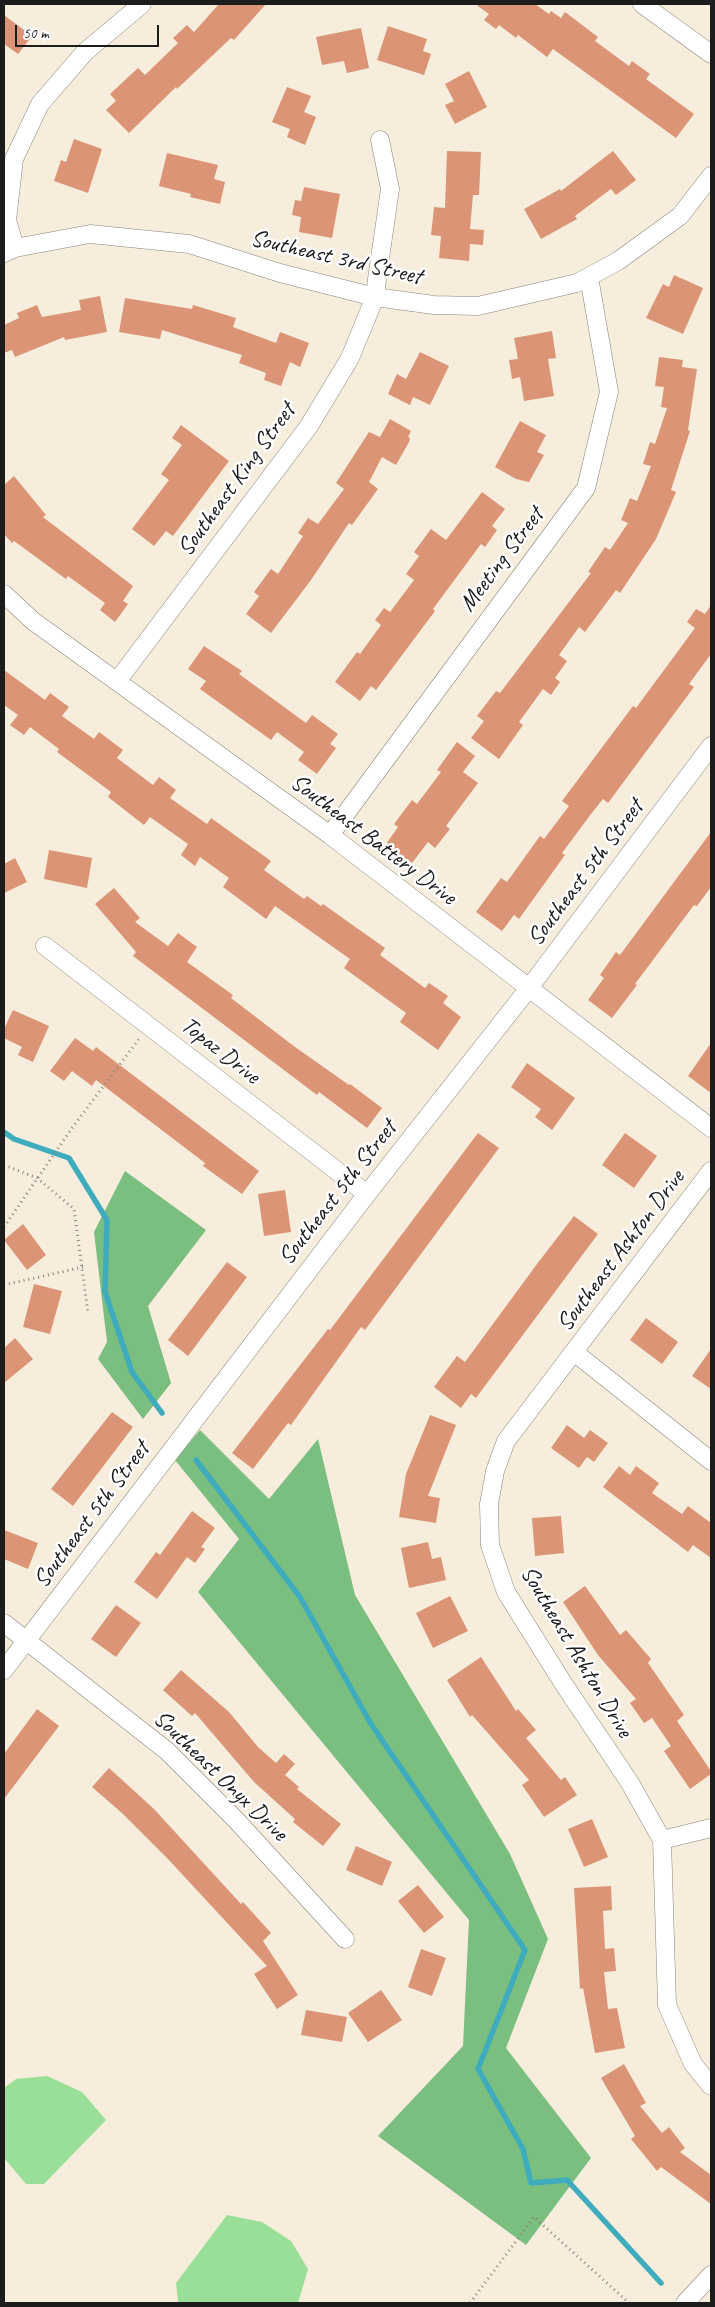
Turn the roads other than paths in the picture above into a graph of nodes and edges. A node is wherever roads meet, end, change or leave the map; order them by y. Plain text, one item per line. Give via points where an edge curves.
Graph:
1 (142, 4) edge
2 (642, 4) edge
3 (711, 54) edge
4 (380, 140) dead end
5 (711, 176) edge
6 (9, 250) edge
7 (589, 277) junction
8 (375, 297) junction
9 (4, 594) edge
10 (118, 680) junction
11 (711, 746) edge
12 (330, 836) junction
13 (45, 946) dead end
14 (529, 988) junction
15 (711, 1128) edge
16 (711, 1171) edge
17 (366, 1194) junction
18 (574, 1352) junction
19 (711, 1461) edge
20 (4, 1623) edge
21 (26, 1640) junction
22 (4, 1670) edge
23 (711, 1828) edge
24 (662, 1840) junction
25 (346, 1939) dead end
26 (711, 2086) edge
27 (711, 2275) edge
28 (685, 2303) edge

1 - 6 street via 85,52 40,104 14,159 8,220
2 - 3 street
4 - 8 street, Southeast King Street via 390,189
5 - 7 street, Southeast 3rd Street via 680,216 651,239
6 - 8 street, Southeast 3rd Street via 90,234 189,244 280,273
7 - 8 street, Southeast 3rd Street via 478,306 434,305
7 - 12 street, Meeting Street via 609,392 586,488
8 - 10 street, Southeast King Street via 350,358 309,426
9 - 10 street, Southeast Battery Drive via 33,621
10 - 12 street, Southeast Battery Drive
11 - 14 street, Southeast 5th Street
12 - 14 street, Southeast Battery Drive
13 - 17 street, Topaz Drive
14 - 15 street, Southeast Battery Drive
14 - 17 street, Southeast 5th Street
16 - 18 street, Southeast Ashton Drive
17 - 21 street, Southeast 5th Street
18 - 19 street
18 - 24 street, Southeast Ashton Drive via 506,1441 495,1471 489,1504 490,1545 506,1592 630,1783
20 - 21 street, Southeast Onyx Drive
21 - 22 street, Southeast 5th Street
21 - 25 street, Southeast Onyx Drive via 167,1751
23 - 24 street
24 - 26 street, Southeast Ashton Drive via 667,2005 693,2064
27 - 28 street

